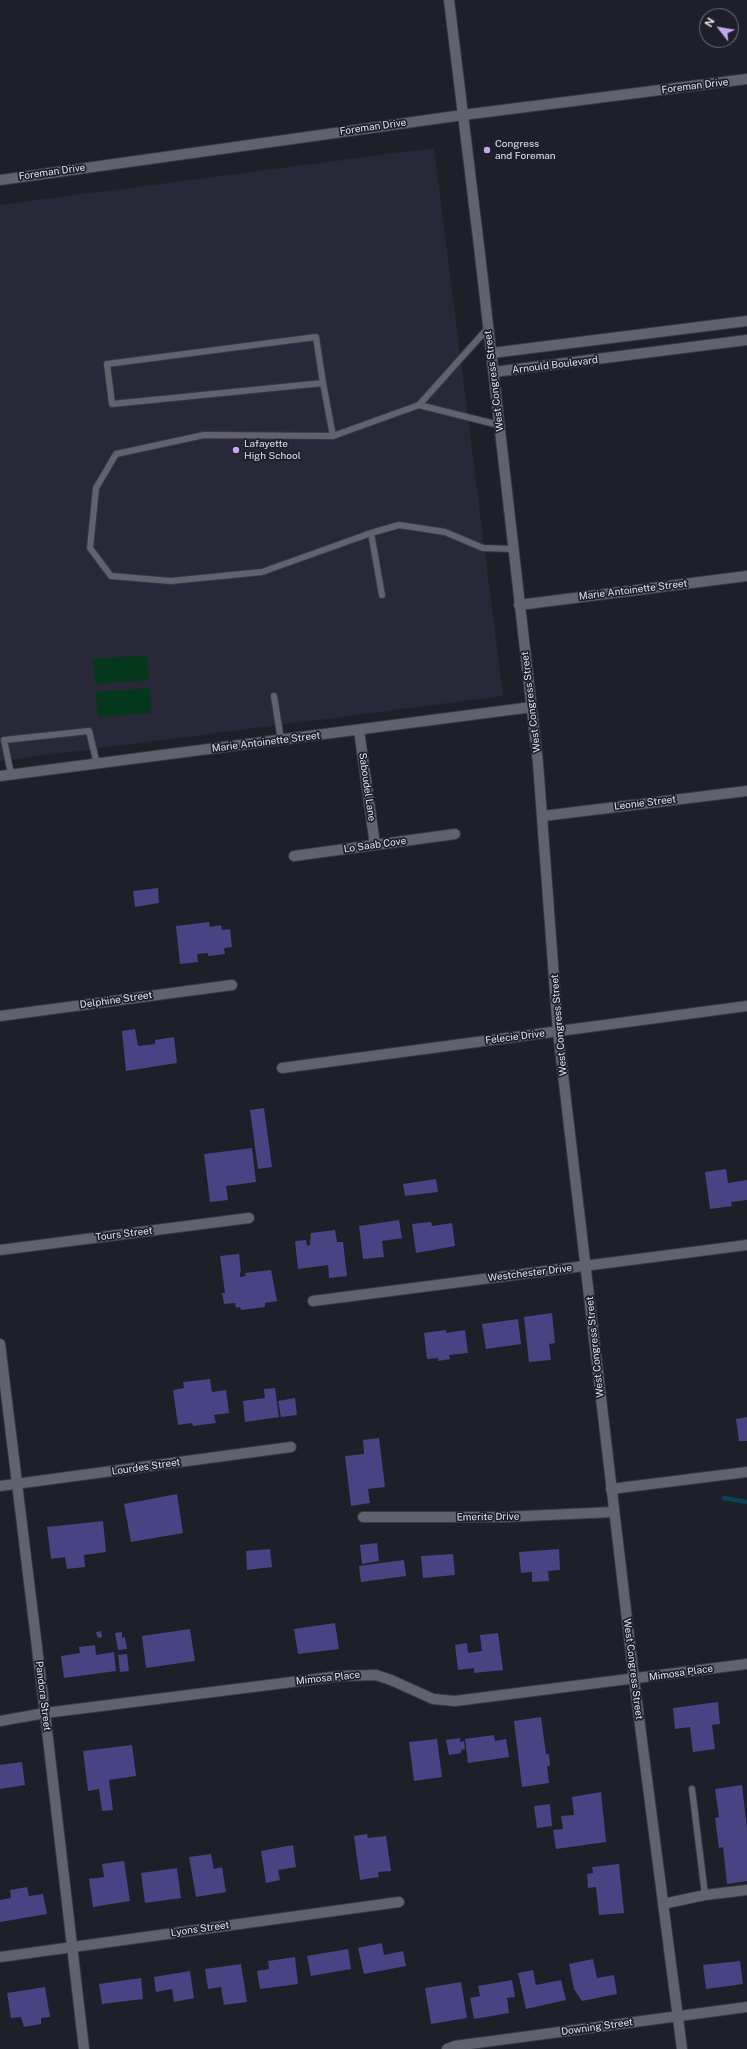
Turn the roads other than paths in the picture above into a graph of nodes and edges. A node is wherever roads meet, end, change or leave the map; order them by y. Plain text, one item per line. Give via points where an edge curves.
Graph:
1 (449, 0) edge
2 (747, 79) edge
3 (464, 115) junction
4 (0, 180) edge
5 (747, 321) edge
6 (488, 328) junction
7 (662, 332) junction
8 (614, 338) junction
9 (747, 340) edge
10 (665, 351) junction
11 (492, 353) junction
12 (617, 357) junction
13 (494, 372) junction
14 (323, 383) junction
15 (419, 405) junction
16 (499, 425) junction
17 (333, 436) junction
18 (372, 533) junction
19 (513, 549) junction
20 (747, 576) edge
21 (382, 595) dead end
22 (519, 604) junction
23 (274, 696) dead end
24 (532, 707) junction
25 (358, 730) junction
26 (281, 740) junction
27 (97, 764) junction
28 (11, 774) junction
29 (0, 776) edge
30 (747, 791) edge
31 (543, 816) junction
32 (455, 834) dead end
33 (375, 845) junction
34 (294, 856) dead end
35 (232, 985) dead end
36 (747, 1006) edge
37 (0, 1016) edge
38 (558, 1032) junction
39 (282, 1068) dead end
40 (248, 1218) dead end
41 (747, 1245) edge
42 (0, 1250) edge
43 (586, 1266) junction
44 (313, 1301) dead end
45 (0, 1344) edge
46 (291, 1447) dead end
47 (747, 1472) edge
48 (16, 1484) junction
49 (0, 1486) edge
50 (611, 1490) junction
51 (614, 1512) junction
52 (363, 1517) dead end
53 (747, 1664) edge
54 (634, 1679) junction
55 (45, 1713) junction
56 (0, 1721) edge
57 (692, 1789) dead end
58 (747, 1890) edge
59 (705, 1895) junction
60 (399, 1902) dead end
61 (663, 1904) junction
62 (73, 1947) junction
63 (0, 1957) edge
64 (747, 2006) edge
65 (678, 2016) junction
66 (84, 2049) edge
67 (447, 2049) edge
68 (682, 2049) edge

1 - 3 street, West Congress Street
2 - 3 street, Foreman Drive
3 - 4 street, Foreman Drive
3 - 6 street, West Congress Street
5 - 7 street, Arnould Boulevard
6 - 11 street, West Congress Street
6 - 15 lane
7 - 8 street, Arnould Boulevard
7 - 10 street
8 - 11 street, Arnould Boulevard
8 - 12 street
9 - 10 street, Arnould Boulevard
10 - 12 street, Arnould Boulevard
11 - 13 street, West Congress Street
12 - 13 street, Arnould Boulevard
13 - 16 street, West Congress Street
14 - 14 lane via 316,337 107,364 112,404
14 - 17 lane
15 - 16 lane
15 - 17 lane
16 - 19 street, West Congress Street
17 - 18 lane via 204,434 116,454 96,488 90,548 111,576 171,581 262,572
18 - 19 lane via 399,525 445,532 483,548
18 - 21 lane
19 - 22 street, West Congress Street
20 - 22 street, Marie Antoinette Street
22 - 24 street, West Congress Street
23 - 26 lane
24 - 25 street, Marie Antoinette Street
24 - 31 street, West Congress Street
25 - 26 street, Marie Antoinette Street
25 - 33 street, Saboudel Lane
26 - 27 street, Marie Antoinette Street
27 - 28 street, Marie Antoinette Street
27 - 28 lane via 89,731 4,740
28 - 29 street, Marie Antoinette Street
30 - 31 street, Leonie Street
31 - 38 street, West Congress Street
32 - 33 street, Lo Saab Cove
33 - 34 street, Lo Saab Cove
35 - 37 street, Delphine Street
36 - 38 street, Felecie Drive
38 - 39 street, Felecie Drive
38 - 43 street, West Congress Street
40 - 42 street, Tours Street
41 - 43 street, Westchester Drive
43 - 44 street, Westchester Drive
43 - 50 street, West Congress Street
45 - 48 street, Pandora Street
46 - 48 street, Lourdes Street
47 - 50 street
48 - 49 street, Lourdes Street
48 - 55 street, Pandora Street
50 - 51 street, West Congress Street
51 - 52 street, Emerite Drive via 503,1517
51 - 54 street, West Congress Street
53 - 54 street, Mimosa Place
54 - 55 street, Mimosa Place via 455,1701 432,1699 376,1675 340,1676
54 - 61 street, West Congress Street
55 - 56 street, Mimosa Place
55 - 62 street, Pandora Street
57 - 59 lane
58 - 59 street
59 - 61 street
60 - 62 street, Lyons Street
61 - 65 street, West Congress Street
62 - 63 street, Lyons Street
62 - 66 street, Pandora Street
64 - 65 street, Downing Street
65 - 67 street, Downing Street
65 - 68 street, West Congress Street

